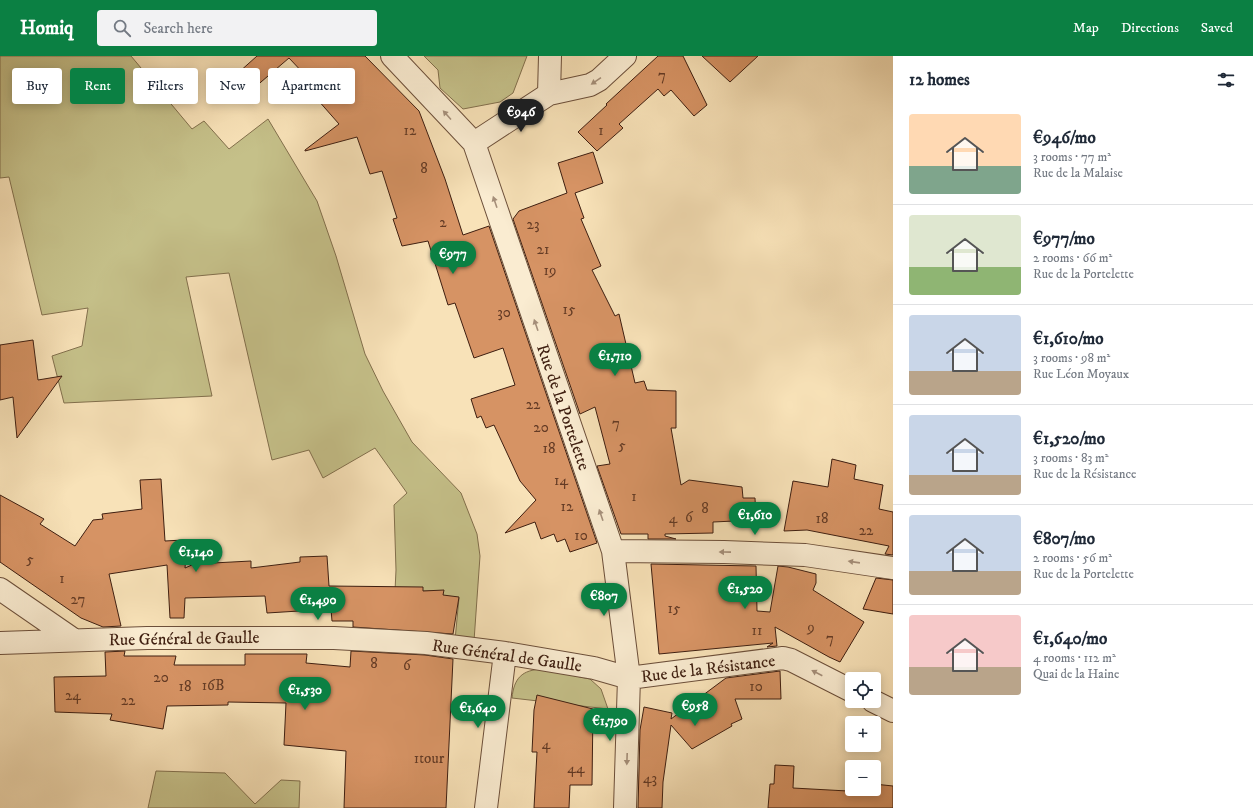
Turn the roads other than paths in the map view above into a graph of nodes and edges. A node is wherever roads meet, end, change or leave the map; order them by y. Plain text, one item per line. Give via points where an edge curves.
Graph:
1 (392, 56) edge
2 (550, 56) edge
3 (625, 56) edge
4 (549, 94) junction
5 (474, 143) junction
6 (613, 552) junction
7 (893, 568) edge
8 (0, 589) edge
9 (74, 640) junction
10 (0, 643) edge
11 (505, 653) junction
12 (629, 678) junction
13 (845, 687) edge
14 (881, 705) edge
15 (893, 711) edge
16 (486, 808) edge
17 (626, 808) edge

5 -> 1 street
2 - 4 street
3 -> 4 street via 590,85
4 - 5 street
6 -> 5 street, Rue de la Portelette
7 -> 6 street via 798,555
6 - 12 street, Rue de la Portelette
8 - 9 street
9 - 10 street, Rue Général de Gaulle
9 - 11 street, Rue Général de Gaulle via 334,638 426,643
11 - 12 street, Rue Général de Gaulle via 594,668
11 - 16 street
13 -> 12 street, Rue de la Résistance via 783,658
12 -> 17 street, Rue de la Portelette
14 - 15 street

